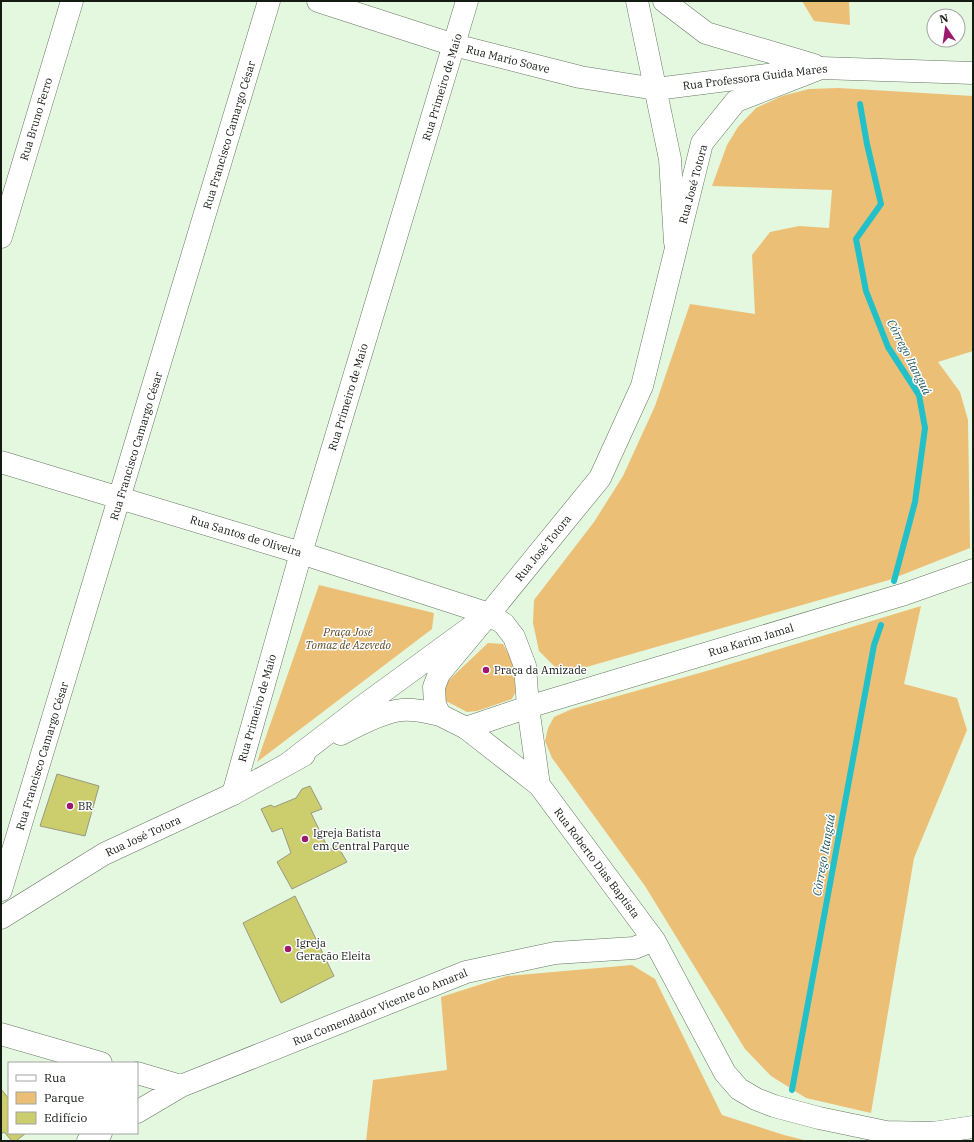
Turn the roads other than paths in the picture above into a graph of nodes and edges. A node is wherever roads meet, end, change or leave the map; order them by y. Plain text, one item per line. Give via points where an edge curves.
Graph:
1 (72, 1) edge
2 (269, 1) edge
3 (318, 1) edge
4 (467, 1) edge
5 (637, 1) edge
6 (664, 1) edge
7 (454, 45) junction
8 (821, 68) junction
9 (973, 72) edge
10 (656, 90) junction
11 (1, 237) edge
12 (676, 249) junction
13 (1, 462) edge
14 (120, 498) junction
15 (302, 553) junction
16 (973, 570) edge
17 (489, 614) junction
18 (528, 706) junction
19 (440, 715) junction
20 (466, 728) junction
21 (290, 762) junction
22 (539, 785) junction
23 (233, 794) junction
24 (1, 890) edge
25 (1, 918) edge
26 (654, 940) junction
27 (1, 1034) edge
28 (98, 1062) edge
29 (138, 1074) edge
30 (181, 1086) junction
31 (138, 1111) edge
32 (973, 1127) edge
33 (99, 1134) edge
34 (88, 1141) edge

1 - 11 street, Rua Bruno Ferro
2 - 14 street, Rua Francisco Camargo César
3 - 7 street, Rua Mario Soave
4 - 7 street, Rua Primeiro de Maio
5 - 10 street, Rua José Totora
6 - 8 street via 706,33
7 - 10 street, Rua Mario Soave via 580,77
7 - 15 street, Rua Primeiro de Maio
8 - 9 street, Rua Professora Guida Mares
8 - 10 street, Rua Professora Guida Mares
8 - 12 street, Rua José Totora via 736,100 702,143
10 - 12 street, Rua José Totora via 670,159
12 - 17 street, Rua José Totora via 642,386 600,478
13 - 14 street, Rua Santos de Oliveira
14 - 15 street, Rua Santos de Oliveira
14 - 24 street, Rua Francisco Camargo César
15 - 17 street, Rua Santos de Oliveira
15 - 23 street, Rua Primeiro de Maio
16 - 18 street, Rua Karim Jamal via 905,594
17 - 18 street via 504,624 514,637 525,666
17 - 19 street via 439,674 433,696
17 - 21 street, Rua José Totora
18 - 20 street
18 - 22 street, Rua Roberto Dias Baptista
19 - 20 street
19 - 21 street, Rua José Totora via 416,710 390,712 342,733
20 - 22 street, Rua Roberto Dias Baptista
21 - 23 street, Rua José Totora
22 - 26 street, Rua Roberto Dias Baptista
23 - 25 street, Rua José Totora via 104,854
26 - 30 street, Rua Comendador Vicente do Amaral via 634,948 554,953 466,972
26 - 32 street via 725,1073 739,1089 756,1099 819,1118 886,1132 933,1133
27 - 28 street
29 - 30 street
30 - 31 street, Rua Comendador Vicente do Amaral
33 - 34 street

